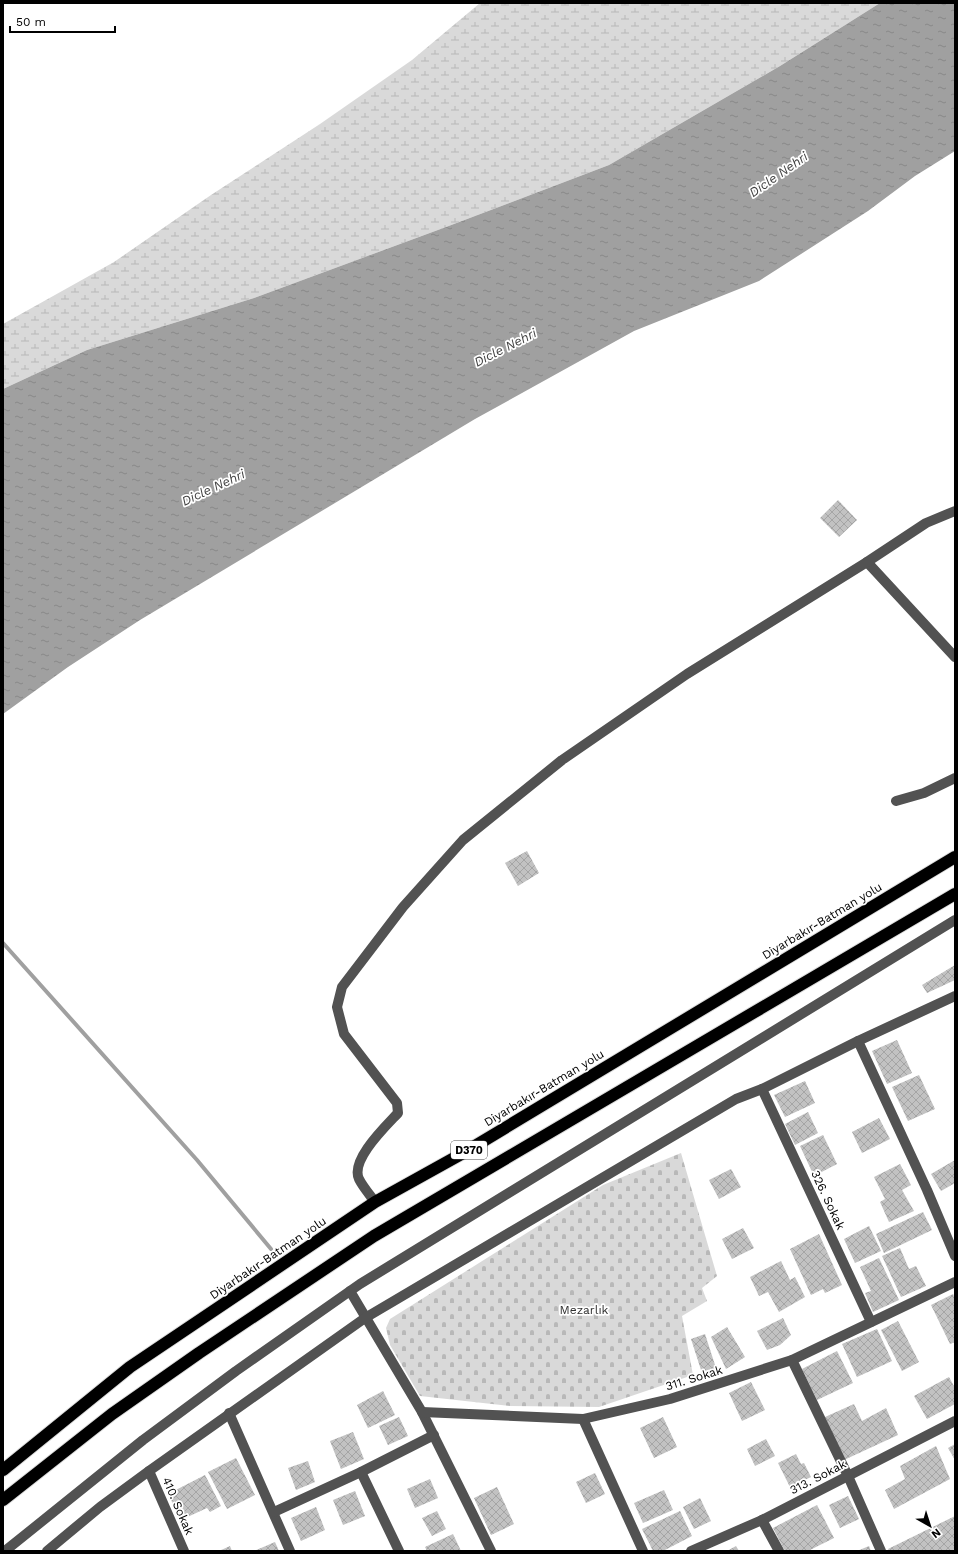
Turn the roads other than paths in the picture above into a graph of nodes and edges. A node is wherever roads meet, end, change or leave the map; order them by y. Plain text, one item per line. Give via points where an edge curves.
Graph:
1 (955, 511) edge
2 (867, 562) junction
3 (955, 657) edge
4 (955, 778) edge
5 (896, 801) dead end
6 (955, 857) edge
7 (955, 894) edge
8 (955, 920) edge
9 (955, 996) edge
10 (858, 1040) junction
11 (762, 1089) junction
12 (375, 1202) junction
13 (955, 1256) edge
14 (955, 1282) edge
15 (350, 1292) junction
16 (365, 1318) junction
17 (870, 1322) junction
18 (792, 1360) junction
19 (422, 1412) junction
20 (229, 1413) junction
21 (583, 1419) junction
22 (955, 1422) edge
23 (434, 1435) junction
24 (3, 1470) edge
25 (149, 1471) junction
26 (361, 1472) junction
27 (848, 1476) junction
28 (3, 1500) edge
29 (274, 1512) junction
30 (762, 1520) junction
31 (5, 1551) edge
32 (47, 1551) edge
33 (184, 1551) edge
34 (290, 1551) edge
35 (399, 1551) edge
36 (492, 1551) edge
37 (643, 1551) edge
38 (691, 1551) edge
39 (778, 1551) edge
40 (881, 1551) edge

1 - 2 street via 926,523
2 - 3 street
2 - 12 street via 687,674 562,760 463,840 399,913 342,987 337,1007 344,1034 397,1103 398,1113 380,1131 360,1158 358,1178
4 - 5 street via 924,793
6 - 12 highway, Diyarbakır-Batman yolu / D370 via 465,1152
7 - 28 highway, D370 via 374,1236 112,1414
8 - 15 street
9 - 10 street
10 - 11 street
10 - 13 street
11 - 16 street via 736,1099
11 - 17 street, 326. Sokak
12 - 24 highway, Diyarbakır-Batman yolu / D370 via 130,1368
14 - 17 street, 311. Sokak
15 - 16 street
15 - 31 street via 236,1371 144,1440
16 - 19 street
16 - 20 street
17 - 18 street, 311. Sokak
18 - 21 street, 311. Sokak via 670,1399
18 - 27 street
19 - 21 street, 311. Sokak
19 - 23 street
20 - 25 street
20 - 29 street
21 - 37 street
22 - 27 street, 313. Sokak
23 - 26 street
23 - 36 street
25 - 32 street
25 - 33 street, 410. Sokak
26 - 29 street
26 - 35 street
27 - 30 street, 313. Sokak
27 - 40 street
29 - 34 street
30 - 38 street, 313. Sokak
30 - 39 street

